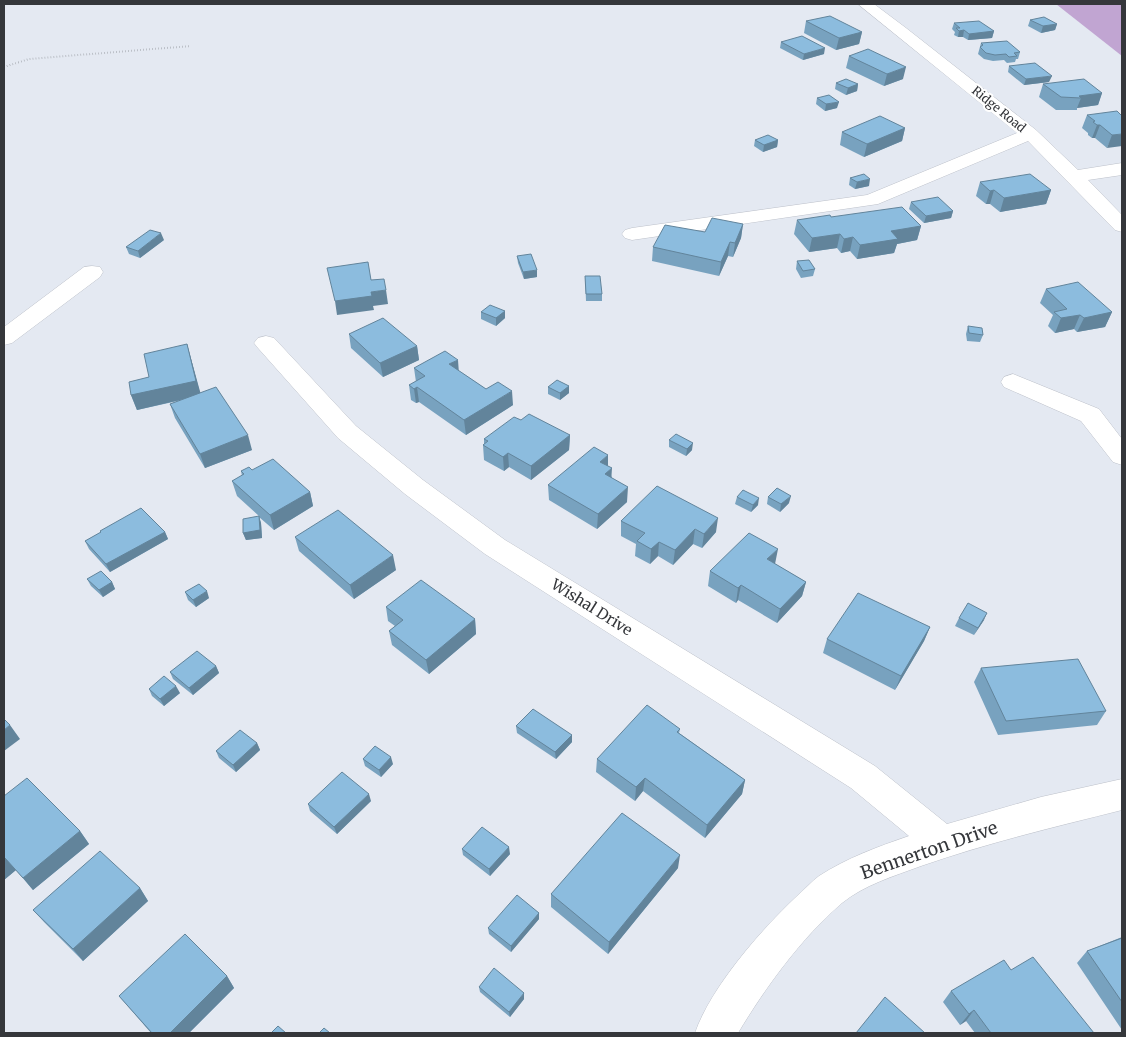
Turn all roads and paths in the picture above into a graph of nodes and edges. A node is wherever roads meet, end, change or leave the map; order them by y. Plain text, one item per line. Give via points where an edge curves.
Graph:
1 (865, 4) edge
2 (191, 46) dead end
3 (4, 66) edge
4 (1030, 134) junction
5 (1122, 169) edge
6 (1074, 176) junction
7 (1122, 226) edge
8 (632, 234) dead end
9 (92, 272) dead end
10 (4, 338) edge
11 (266, 343) dead end
12 (1013, 382) dead end
13 (1122, 456) edge
14 (1122, 795) edge
15 (942, 842) junction
16 (715, 1033) edge

1 - 4 street, Ridge Road
2 - 3 path via 37,58
4 - 6 street, Ridge Road
4 - 8 street via 872,200
5 - 6 street
6 - 7 street, Ridge Road
9 - 10 street
11 - 15 street, Wishal Drive via 347,432 414,488 495,547 863,777
12 - 13 street via 1090,416
14 - 15 street, Bennerton Drive via 1041,813
15 - 16 street, Bennerton Drive via 869,867 830,890 795,924 743,987

